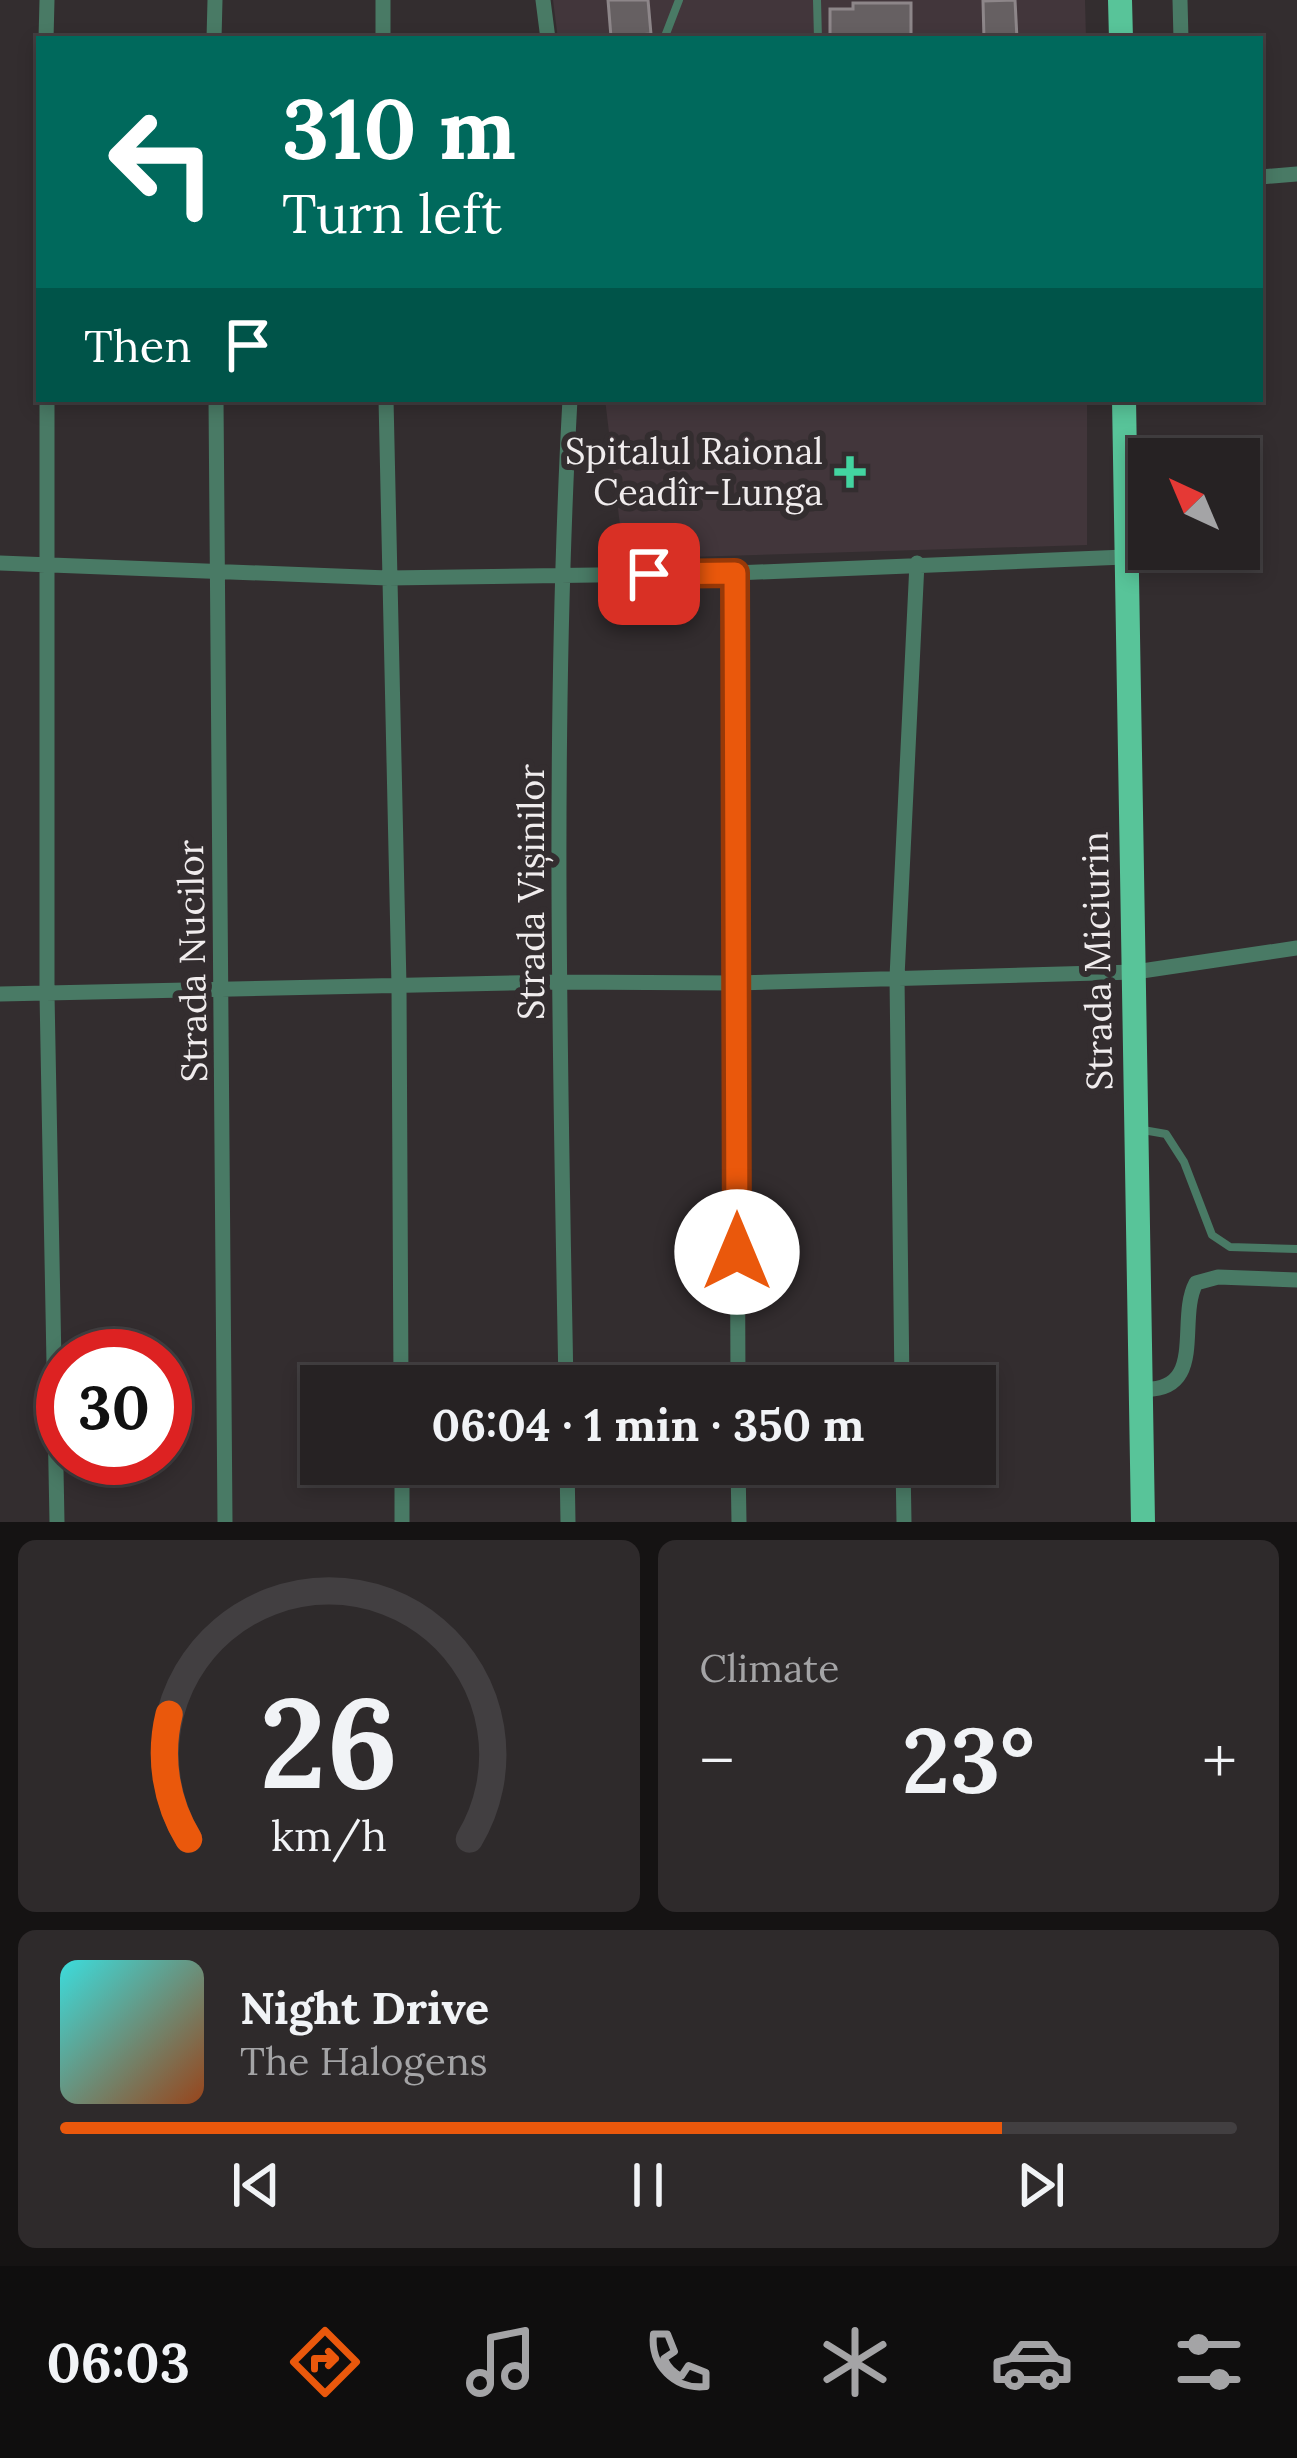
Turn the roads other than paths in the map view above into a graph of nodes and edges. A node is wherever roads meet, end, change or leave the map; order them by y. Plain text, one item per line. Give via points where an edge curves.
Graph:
1 (46, 0) edge
2 (215, 0) edge
3 (383, 0) edge
4 (543, 0) edge
5 (679, 0) edge
6 (817, 0) edge
7 (1120, 0) edge
8 (1180, 0) edge
9 (46, 36) edge
10 (214, 36) edge
11 (383, 36) edge
12 (548, 36) edge
13 (665, 36) edge
14 (818, 36) edge
15 (1120, 36) edge
16 (1181, 36) edge
17 (1297, 174) edge
18 (1263, 176) edge
19 (47, 402) edge
20 (216, 402) edge
21 (386, 402) edge
22 (571, 402) edge
23 (1124, 402) edge
24 (1125, 557) junction
25 (47, 562) junction
26 (0, 563) edge
27 (917, 563) junction
28 (216, 570) junction
29 (735, 573) junction
30 (564, 574) junction
31 (388, 578) junction
32 (1297, 948) edge
33 (1135, 972) junction
34 (897, 977) junction
35 (559, 982) junction
36 (736, 983) junction
37 (399, 986) junction
38 (223, 990) junction
39 (0, 994) edge
40 (47, 994) junction
41 (1136, 1129) junction
42 (1297, 1249) edge
43 (1297, 1280) edge
44 (401, 1365) edge
45 (566, 1365) edge
46 (738, 1365) edge
47 (902, 1365) edge
48 (1139, 1389) junction
49 (402, 1485) edge
50 (567, 1485) edge
51 (738, 1485) edge
52 (903, 1485) edge
53 (57, 1522) edge
54 (225, 1522) edge
55 (402, 1522) edge
56 (568, 1522) edge
57 (739, 1522) edge
58 (904, 1522) edge
59 (1143, 1522) edge

1 - 9 street
2 - 10 street
3 - 11 street
4 - 12 street
5 - 13 lane
6 - 14 lane
7 - 15 main road
8 - 16 street
17 - 18 street
19 - 25 street
20 - 28 street, Strada Nucilor
21 - 31 street
22 - 30 street, Strada Vișinilor
23 - 24 main road, Strada Miciurin
24 - 27 street
24 - 33 main road, Strada Miciurin
25 - 26 street
25 - 28 street
25 - 40 street
27 - 29 street
27 - 34 street
28 - 31 street
28 - 38 street, Strada Nucilor
29 - 30 street
29 - 36 street
30 - 31 street
30 - 35 street, Strada Vișinilor
31 - 37 street
32 - 33 street
33 - 34 street
33 - 41 main road, Strada Miciurin
34 - 36 street
34 - 47 street
35 - 36 street
35 - 37 street
35 - 45 street, Strada Vișinilor
36 - 46 street
37 - 38 street
37 - 44 street
38 - 40 street
38 - 54 street, Strada Nucilor
39 - 40 street
40 - 53 street
41 - 42 lane via 1166,1134 1212,1234 1230,1246
41 - 48 main road, Strada Miciurin
43 - 48 street via 1218,1276 1196,1283 1181,1370 1170,1385
48 - 59 main road, Strada Miciurin
49 - 55 street
50 - 56 street
51 - 57 street
52 - 58 street

